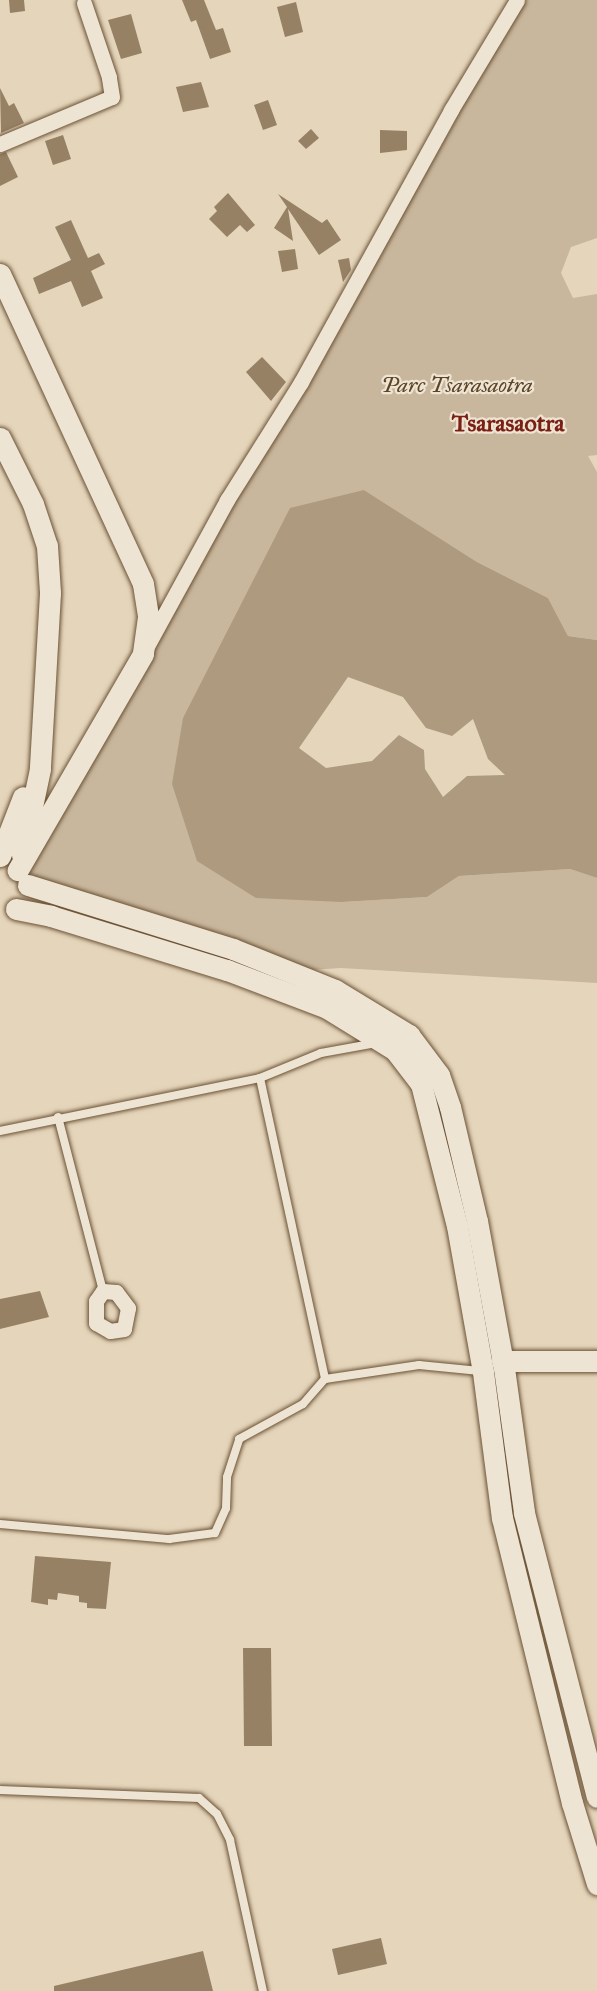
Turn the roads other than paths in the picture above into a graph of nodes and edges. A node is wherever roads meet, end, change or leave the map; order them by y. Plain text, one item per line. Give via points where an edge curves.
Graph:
1 (518, 0) edge
2 (84, 3) dead end
3 (0, 144) edge
4 (0, 274) edge
5 (0, 438) edge
6 (143, 654) junction
7 (40, 745) junction
8 (37, 786) junction
9 (62, 798) junction
10 (0, 856) edge
11 (15, 874) edge
12 (8, 910) edge
13 (383, 1041) junction
14 (260, 1078) junction
15 (58, 1117) junction
16 (0, 1131) edge
17 (103, 1292) dead end
18 (502, 1361) junction
19 (597, 1361) edge
20 (482, 1366) junction
21 (325, 1379) junction
22 (0, 1524) edge
23 (0, 1790) edge
24 (597, 1797) edge
25 (597, 1884) edge
26 (263, 1991) edge

1 - 6 street via 451,110 301,382 227,500
2 - 3 street via 112,97
4 - 6 main road via 143,584 148,617
5 - 7 main road via 33,504 47,546 49,654
6 - 9 main road
7 - 8 main road
7 - 10 main road
8 - 9 main road
8 - 11 main road
9 - 11 main road
11 - 12 main road via 26,899
11 - 18 main road via 275,966 358,1002 409,1035 439,1075 450,1107 477,1221
12 - 13 main road via 51,916 227,970 327,1008
13 - 14 lane via 321,1053
13 - 20 main road via 395,1050 421,1084 431,1112 458,1226
14 - 15 lane
14 - 21 lane
15 - 16 lane
15 - 17 lane
18 - 19 main road
18 - 24 main road via 524,1513
20 - 21 lane via 418,1365
20 - 25 main road via 502,1518 564,1770
21 - 22 lane via 303,1404 239,1439 227,1477 226,1508 215,1533 169,1539
23 - 26 lane via 199,1798 217,1814 230,1840

